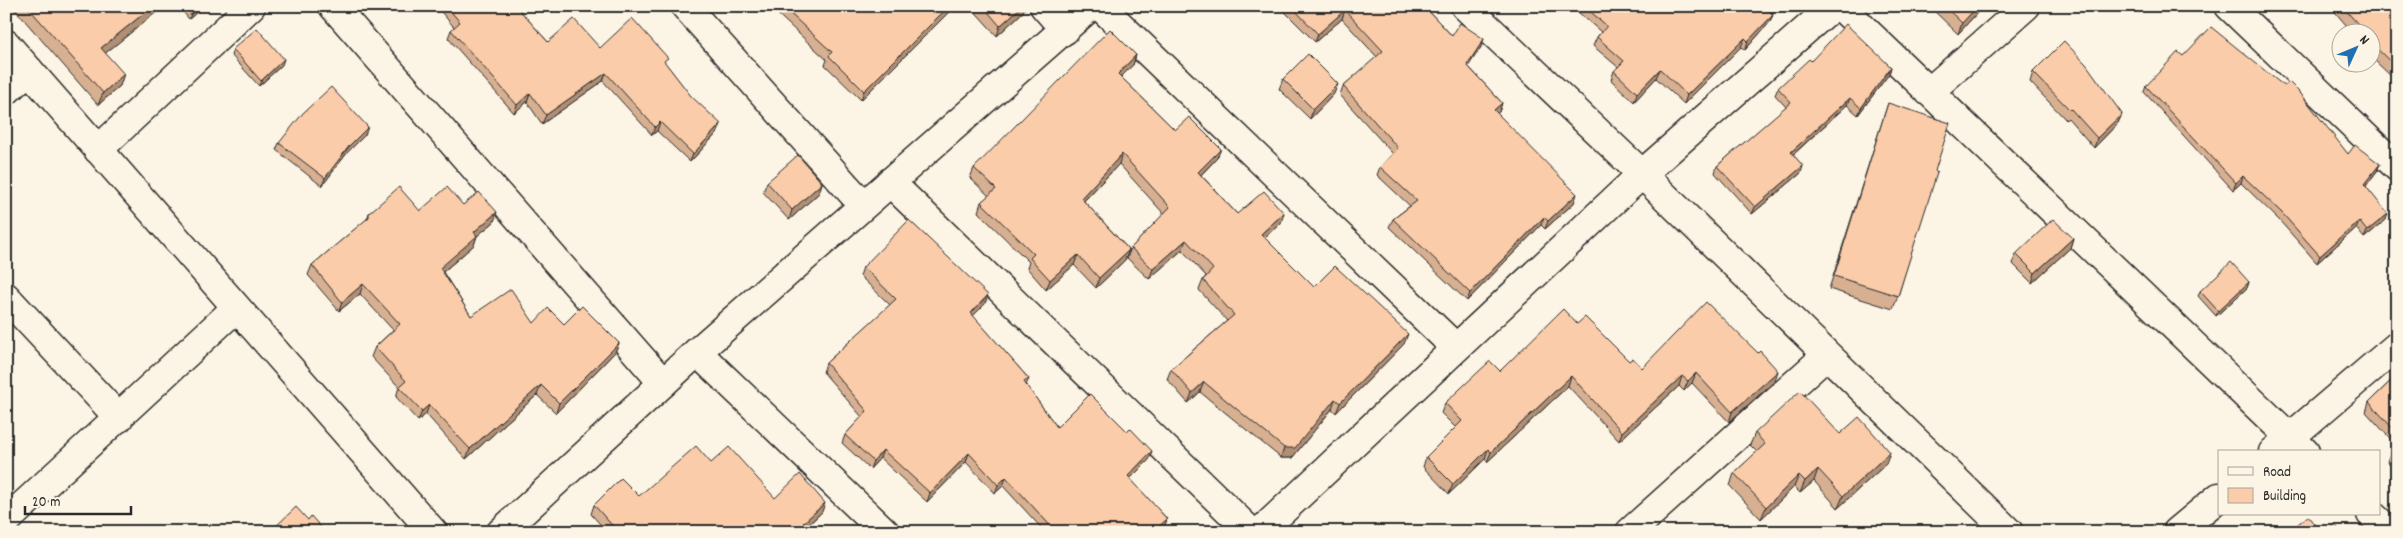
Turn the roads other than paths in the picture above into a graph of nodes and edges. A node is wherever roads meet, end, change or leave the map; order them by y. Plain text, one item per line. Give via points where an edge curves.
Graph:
1 (251, 6) edge
2 (333, 6) edge
3 (685, 6) edge
4 (1044, 6) edge
5 (1091, 6) edge
6 (1100, 6) edge
7 (1465, 6) edge
8 (1833, 6) edge
9 (1840, 6) edge
10 (2026, 6) edge
11 (2229, 6) edge
12 (1065, 30) junction
13 (6, 44) edge
14 (29, 70) junction
15 (6, 91) edge
16 (1929, 92) junction
17 (98, 150) junction
18 (2397, 167) edge
19 (1642, 174) junction
20 (890, 182) junction
21 (863, 205) junction
22 (6, 297) edge
23 (236, 308) junction
24 (2397, 346) edge
25 (1456, 347) junction
26 (697, 352) junction
27 (1827, 355) junction
28 (663, 383) junction
29 (119, 418) junction
30 (2289, 447) edge
31 (2218, 497) edge
32 (2373, 516) edge
33 (6, 521) edge
34 (433, 532) edge
35 (501, 532) edge
36 (885, 532) edge
37 (1251, 532) edge
38 (1260, 532) edge
39 (1630, 532) edge
40 (2008, 532) edge
41 (2177, 532) edge
42 (2390, 532) edge

1 - 17 street
2 - 28 street
3 - 21 street
4 - 12 street
5 - 12 street
6 - 25 street
7 - 19 street
8 - 19 street
9 - 16 street
10 - 16 street
11 - 18 street
12 - 20 street
13 - 14 street
14 - 15 street
14 - 17 street
16 - 30 street
17 - 23 street
19 - 25 street
19 - 27 street
20 - 21 street
20 - 37 street
21 - 26 street
22 - 29 street
23 - 29 street
23 - 34 street
24 - 30 street
25 - 38 street
26 - 28 street
26 - 36 street
27 - 39 street
27 - 40 street
28 - 35 street
29 - 33 street
31 - 41 street
32 - 42 street

